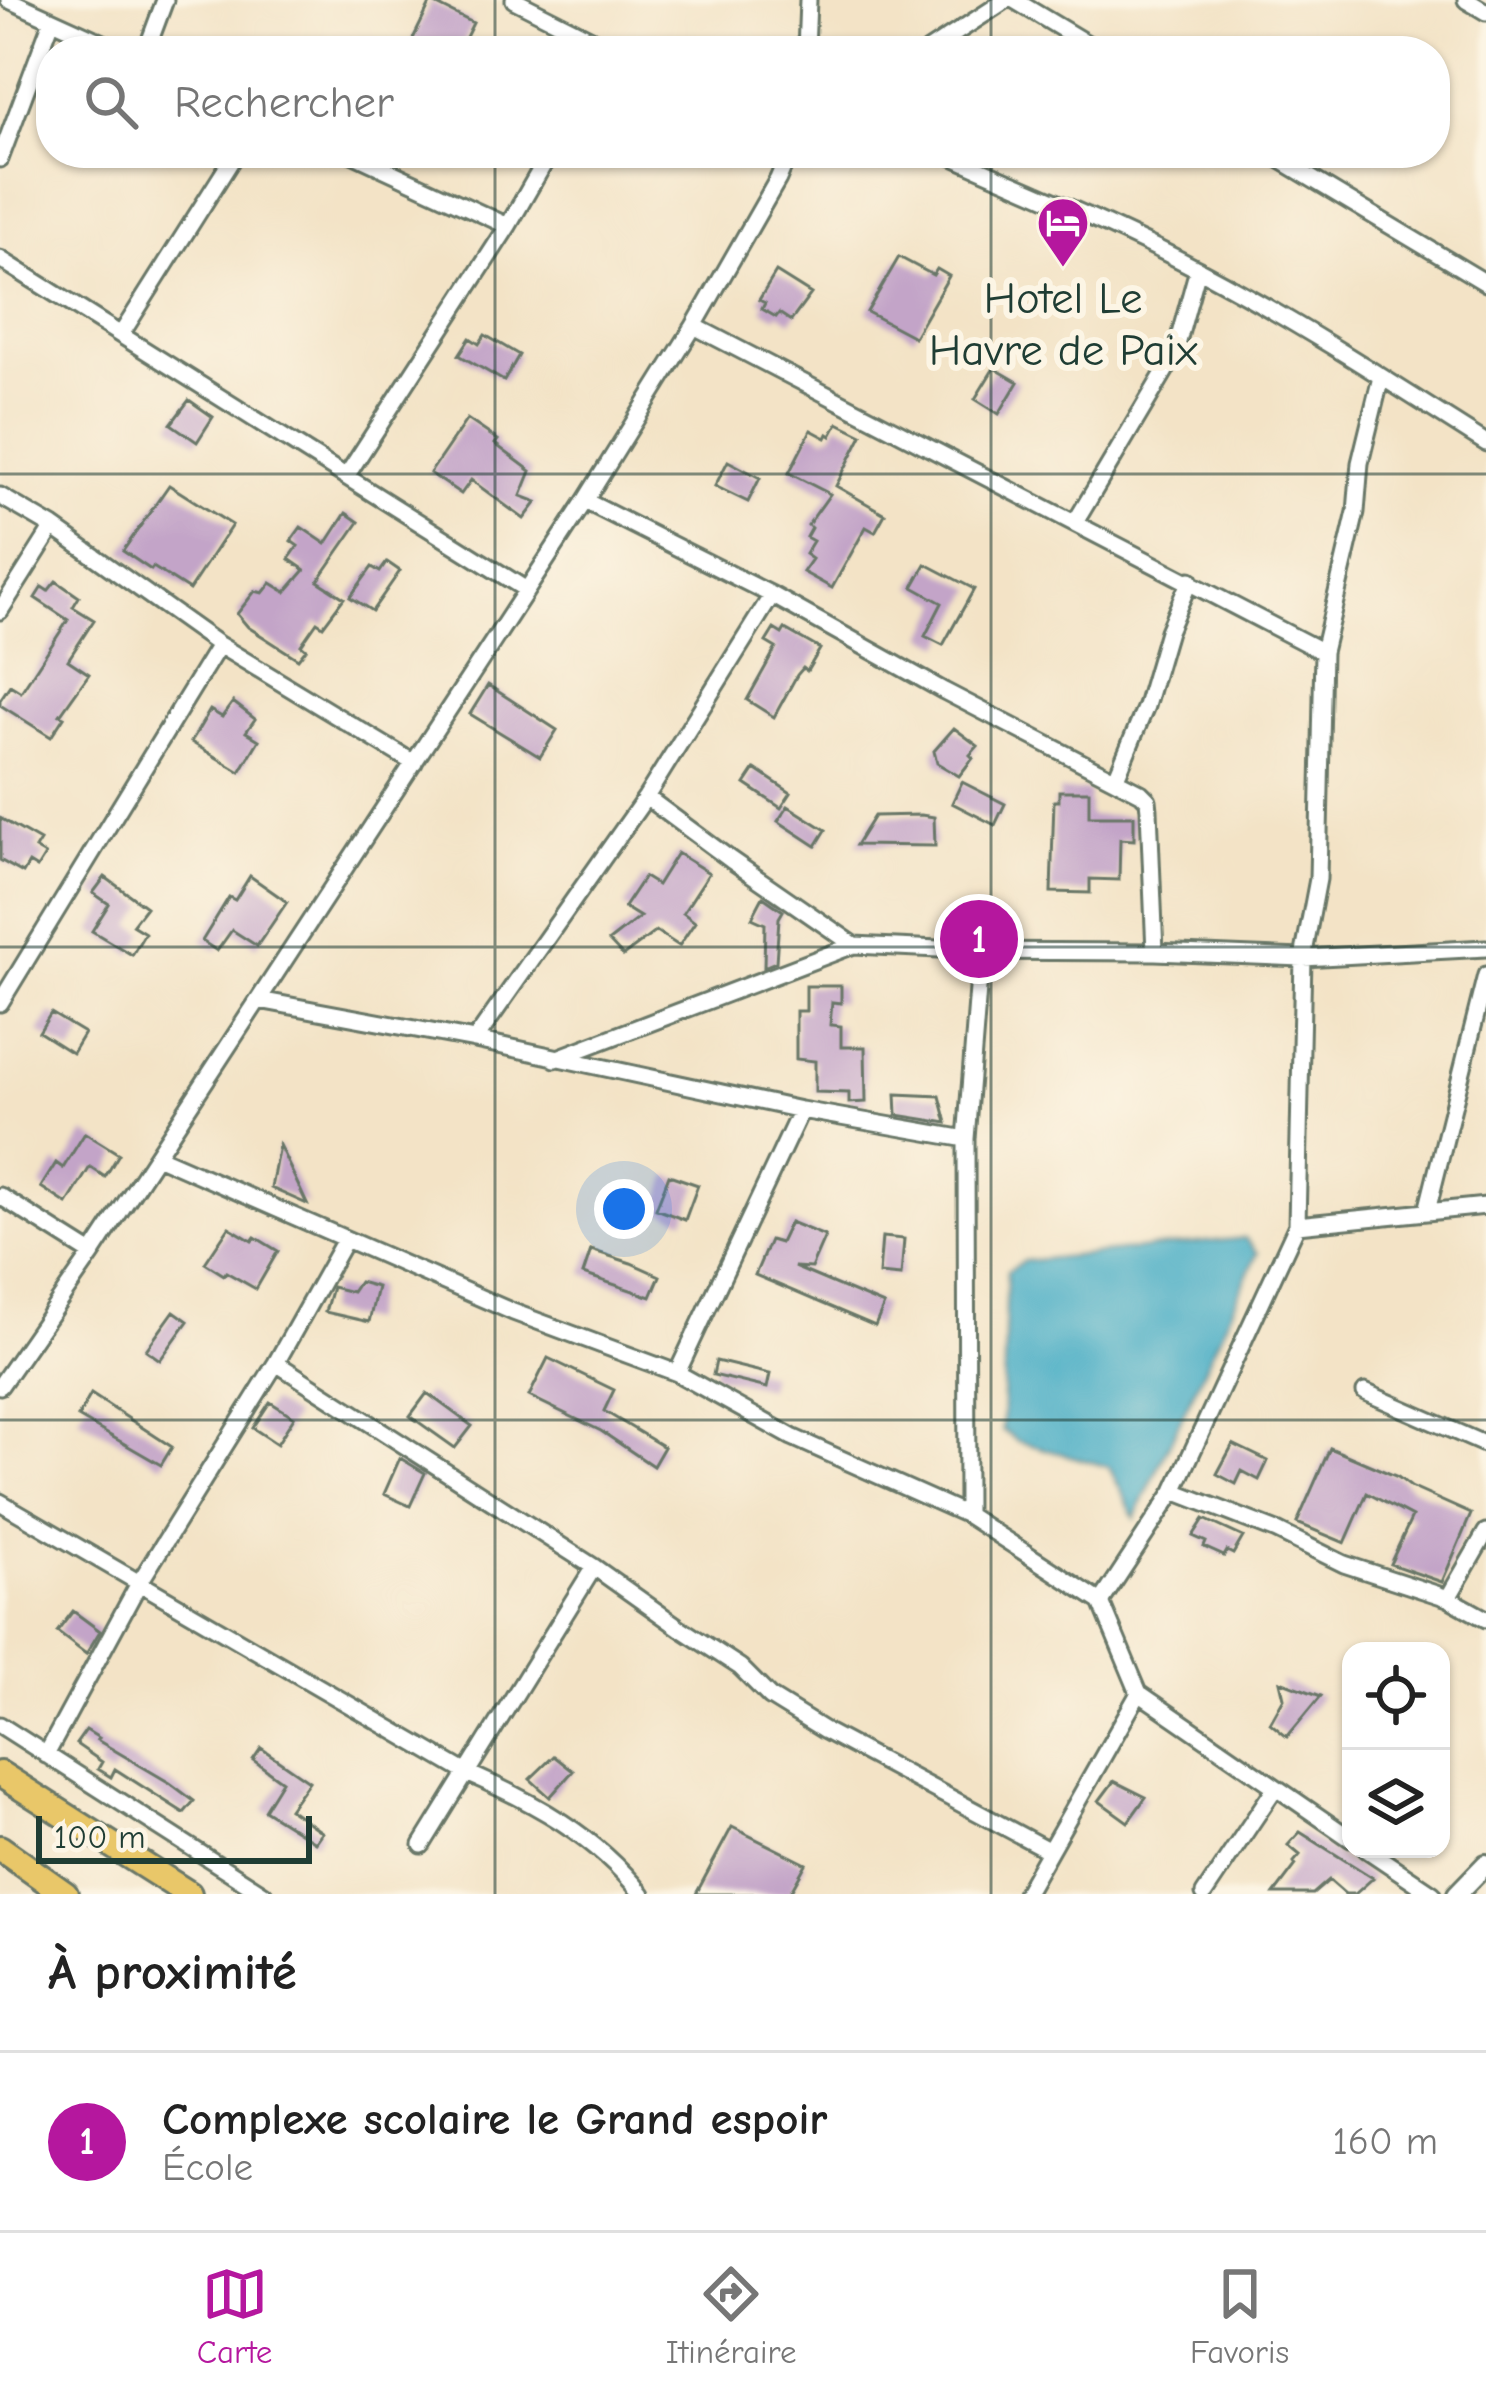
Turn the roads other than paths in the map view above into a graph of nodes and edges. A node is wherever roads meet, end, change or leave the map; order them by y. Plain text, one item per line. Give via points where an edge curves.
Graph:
1 (9, 0) edge
2 (165, 0) edge
3 (514, 0) edge
4 (808, 0) edge
5 (1010, 0) edge
6 (1466, 0) edge
7 (1486, 12) edge
8 (52, 20) junction
9 (46, 36) edge
10 (88, 36) edge
11 (152, 36) edge
12 (583, 36) edge
13 (807, 36) edge
14 (952, 36) edge
15 (1073, 36) edge
16 (36, 63) edge
17 (0, 159) edge
18 (226, 168) edge
19 (382, 168) edge
20 (541, 168) edge
21 (783, 168) edge
22 (978, 168) edge
23 (1294, 168) edge
24 (508, 226) junction
25 (0, 259) edge
26 (1198, 269) junction
27 (1486, 283) edge
28 (694, 326) junction
29 (122, 333) junction
30 (1381, 376) junction
31 (1486, 443) edge
32 (347, 475) junction
33 (0, 496) edge
34 (585, 501) junction
35 (1076, 521) junction
36 (53, 527) junction
37 (1190, 580) junction
38 (525, 589) junction
39 (772, 595) junction
40 (0, 611) edge
41 (219, 645) junction
42 (1324, 652) junction
43 (414, 763) junction
44 (1116, 778) junction
45 (646, 797) junction
46 (854, 945) junction
47 (1486, 948) edge
48 (981, 951) junction
49 (1155, 952) junction
50 (1303, 958) junction
51 (1486, 975) edge
52 (1483, 998) edge
53 (260, 1000) junction
54 (0, 1003) edge
55 (475, 1040) junction
56 (555, 1059) junction
57 (801, 1110) junction
58 (966, 1139) junction
59 (156, 1156) junction
60 (0, 1196) edge
61 (1486, 1205) edge
62 (1427, 1211) junction
63 (1297, 1225) junction
64 (345, 1240) junction
65 (92, 1255) junction
66 (276, 1363) junction
67 (677, 1373) junction
68 (0, 1386) edge
69 (1365, 1392) dead end
70 (1486, 1445) edge
71 (1174, 1491) junction
72 (0, 1502) edge
73 (967, 1515) junction
74 (1486, 1532) edge
75 (594, 1567) junction
76 (138, 1585) junction
77 (1448, 1598) junction
78 (1101, 1602) junction
79 (1486, 1618) edge
80 (1139, 1693) junction
81 (0, 1725) edge
82 (46, 1755) junction
83 (466, 1773) junction
84 (0, 1774) edge
85 (1275, 1787) junction
86 (1342, 1833) edge
87 (422, 1845) dead end
88 (0, 1848) edge
89 (1048, 1850) junction
90 (1379, 1858) edge
91 (1486, 1864) edge
92 (65, 1894) edge
93 (189, 1894) edge
94 (264, 1894) edge
95 (642, 1894) edge
96 (1025, 1894) edge
97 (1204, 1894) edge
98 (1433, 1894) edge
99 (1456, 1894) edge

1 - 8 street
2 - 11 street
3 - 12 street
4 - 13 street
5 - 14 street
5 - 15 street
6 - 7 street
8 - 9 street
8 - 10 street
16 - 17 street
18 - 29 street
19 - 24 street
20 - 24 street
21 - 28 street
22 - 26 street
23 - 27 street
24 - 32 street
25 - 29 street
26 - 30 street
26 - 35 street via 1174,356
28 - 34 street
28 - 35 street
29 - 32 street
30 - 31 street
30 - 42 street
32 - 38 street
33 - 36 street
34 - 38 street
34 - 39 street
35 - 37 street
36 - 40 street
36 - 41 street
37 - 42 street
37 - 44 street
38 - 43 street
39 - 44 street
39 - 45 street
41 - 43 street
41 - 54 street
42 - 50 street via 1318,879
43 - 53 street
44 - 49 street via 1148,800
45 - 46 street
45 - 55 street
46 - 48 street
46 - 56 street
47 - 50 street
48 - 49 street
48 - 58 street
49 - 50 street
50 - 63 street
51 - 52 street
52 - 62 street
53 - 55 street
53 - 59 street
55 - 56 street
56 - 57 street
57 - 58 street
57 - 67 street
58 - 73 street
59 - 64 street
59 - 65 street
60 - 65 street
61 - 62 street
62 - 63 street
63 - 71 street
64 - 66 street
64 - 67 street
65 - 68 street
66 - 75 street
66 - 76 street
67 - 73 street via 792,1437
69 - 70 street
71 - 77 street via 1344,1564
71 - 78 street
72 - 76 street
73 - 78 street
74 - 77 street
75 - 83 street
75 - 89 street via 740,1667 770,1697
76 - 82 street
76 - 83 street
77 - 79 street
78 - 80 street
80 - 85 street
80 - 89 street
81 - 82 street
82 - 94 street
83 - 87 street
83 - 95 street via 578,1832
84 - 93 highway
85 - 86 street
85 - 97 street
88 - 92 highway
89 - 96 street
90 - 98 street
91 - 99 street

